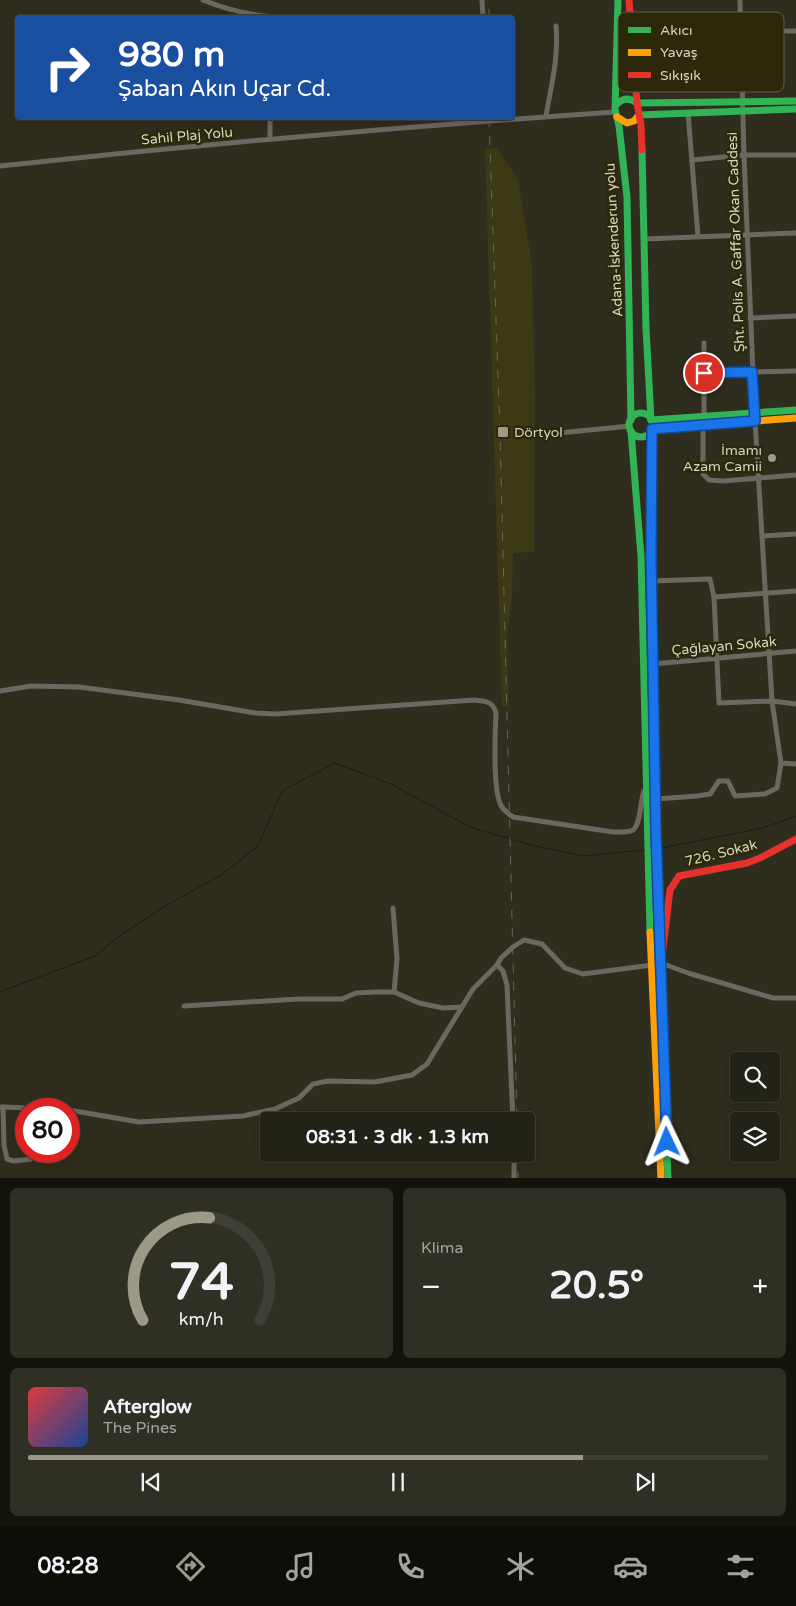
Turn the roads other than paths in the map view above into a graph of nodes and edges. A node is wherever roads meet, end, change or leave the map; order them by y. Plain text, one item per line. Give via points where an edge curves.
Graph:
1 (203, 0) edge
2 (482, 0) edge
3 (618, 0) edge
4 (252, 15) edge
5 (483, 15) edge
6 (556, 26) dead end
7 (636, 92) edge
8 (743, 92) edge
9 (796, 101) edge
10 (743, 102) junction
11 (637, 103) junction
12 (796, 109) edge
13 (616, 111) junction
14 (743, 111) junction
15 (688, 113) junction
16 (639, 115) junction
17 (546, 116) junction
18 (515, 118) edge
19 (270, 120) edge
20 (475, 120) edge
21 (270, 139) junction
22 (796, 155) edge
23 (744, 156) junction
24 (692, 160) junction
25 (796, 160) edge
26 (0, 166) edge
27 (796, 233) edge
28 (748, 234) junction
29 (698, 236) junction
30 (644, 239) junction
31 (796, 316) edge
32 (750, 318) junction
33 (704, 343) dead end
34 (796, 371) edge
35 (752, 372) junction
36 (704, 373) junction
37 (796, 410) edge
38 (755, 417) junction
39 (796, 418) edge
40 (651, 420) junction
41 (703, 421) junction
42 (630, 426) junction
43 (652, 429) junction
44 (539, 435) dead end
45 (796, 476) edge
46 (758, 478) junction
47 (796, 534) edge
48 (762, 536) junction
49 (652, 581) junction
50 (796, 591) edge
51 (765, 594) junction
52 (714, 597) junction
53 (796, 651) edge
54 (769, 654) junction
55 (717, 658) junction
56 (653, 664) junction
57 (0, 690) edge
58 (772, 701) junction
59 (796, 704) edge
60 (781, 763) junction
61 (796, 764) edge
62 (645, 786) junction
63 (656, 799) junction
64 (796, 839) edge
65 (393, 908) dead end
66 (661, 963) junction
67 (497, 965) junction
68 (652, 966) junction
69 (394, 992) junction
70 (796, 998) edge
71 (184, 1006) dead end
72 (462, 1007) junction
73 (2, 1107) edge
74 (15, 1107) edge
75 (80, 1112) edge
76 (513, 1112) edge
77 (15, 1161) edge
78 (514, 1162) edge
79 (514, 1178) edge
80 (661, 1178) edge
81 (668, 1178) edge

1 - 4 street
2 - 5 street
3 - 13 main road, Adana-İskenderun yolu
6 - 17 street via 554,68
7 - 11 main road, Adana-İskenderun yolu
8 - 10 street, Şht. Polis A. Gaffar Okan Caddesi
9 - 10 main road
10 - 11 main road
10 - 14 street, Şht. Polis A. Gaffar Okan Caddesi
11 - 13 main road via 626,98 618,102
11 - 16 main road, Adana-İskenderun yolu
12 - 14 main road
13 - 16 main road via 627,123
13 - 17 street, Sahil Plaj Yolu
13 - 42 main road, Adana-İskenderun yolu via 627,197
14 - 15 main road
14 - 23 street, Şht. Polis A. Gaffar Okan Caddesi
15 - 16 main road
15 - 24 street
16 - 30 main road, Adana-İskenderun yolu
17 - 18 street, Sahil Plaj Yolu
19 - 21 street
20 - 21 street, Sahil Plaj Yolu
21 - 26 street, Sahil Plaj Yolu
22 - 23 street
22 - 25 street
23 - 24 street
23 - 28 street, Şht. Polis A. Gaffar Okan Caddesi
24 - 29 street
27 - 28 street
28 - 29 street
28 - 32 street, Şht. Polis A. Gaffar Okan Caddesi
29 - 30 street
30 - 40 main road, Adana-İskenderun yolu
31 - 32 street
32 - 35 street, Şht. Polis A. Gaffar Okan Caddesi
33 - 36 street
34 - 35 street
35 - 36 street
35 - 38 street, Şht. Polis A. Gaffar Okan Caddesi
36 - 41 street
37 - 38 main road
38 - 39 main road
38 - 41 main road
38 - 46 street, Şht. Polis A. Gaffar Okan Caddesi
40 - 41 main road
40 - 42 main road via 640,414 633,417
40 - 43 main road
41 - 43 main road
41 - 46 street via 703,474 709,480
42 - 43 main road via 640,437 648,435
42 - 44 street
42 - 62 main road, Adana-İskenderun yolu via 641,556
43 - 49 main road
45 - 46 street
46 - 48 street, Şht. Polis A. Gaffar Okan Caddesi
47 - 48 street
48 - 51 street, Şht. Polis A. Gaffar Okan Caddesi
49 - 52 street via 710,579
49 - 56 main road
50 - 51 street
51 - 52 street
51 - 54 street, Şht. Polis A. Gaffar Okan Caddesi
52 - 55 street
53 - 54 street, Çağlayan Sokak
54 - 55 street, Çağlayan Sokak
54 - 58 street, Şht. Polis A. Gaffar Okan Caddesi
55 - 56 street, Çağlayan Sokak
55 - 58 street via 719,703
56 - 63 main road
57 - 62 street via 46,685 79,687 275,714 483,701 492,704 496,713 500,804 513,817 627,832 638,824
58 - 59 street
58 - 60 street, Şht. Polis A. Gaffar Okan Caddesi
60 - 61 street
60 - 63 street, Şht. Polis A. Gaffar Okan Caddesi via 777,788 765,794 735,796 728,781 719,781 710,794
62 - 68 main road, Adana-İskenderun yolu
63 - 66 main road
64 - 66 main road, 726. Sokak via 756,860 679,876 670,890
65 - 69 street via 397,959
66 - 68 main road
66 - 70 street via 773,998
66 - 81 main road
67 - 68 street via 524,940 542,944 565,968 583,974
67 - 72 street via 473,988
67 - 76 street via 504,971 507,985
68 - 80 main road, Adana-İskenderun yolu
69 - 71 street via 356,992 342,998
69 - 72 street via 419,1003 443,1008
72 - 75 street via 427,1064 412,1075 375,1082 328,1081 313,1084 291,1102 243,1116 139,1122
73 - 74 street
73 - 77 street via 7,1159
78 - 79 street

